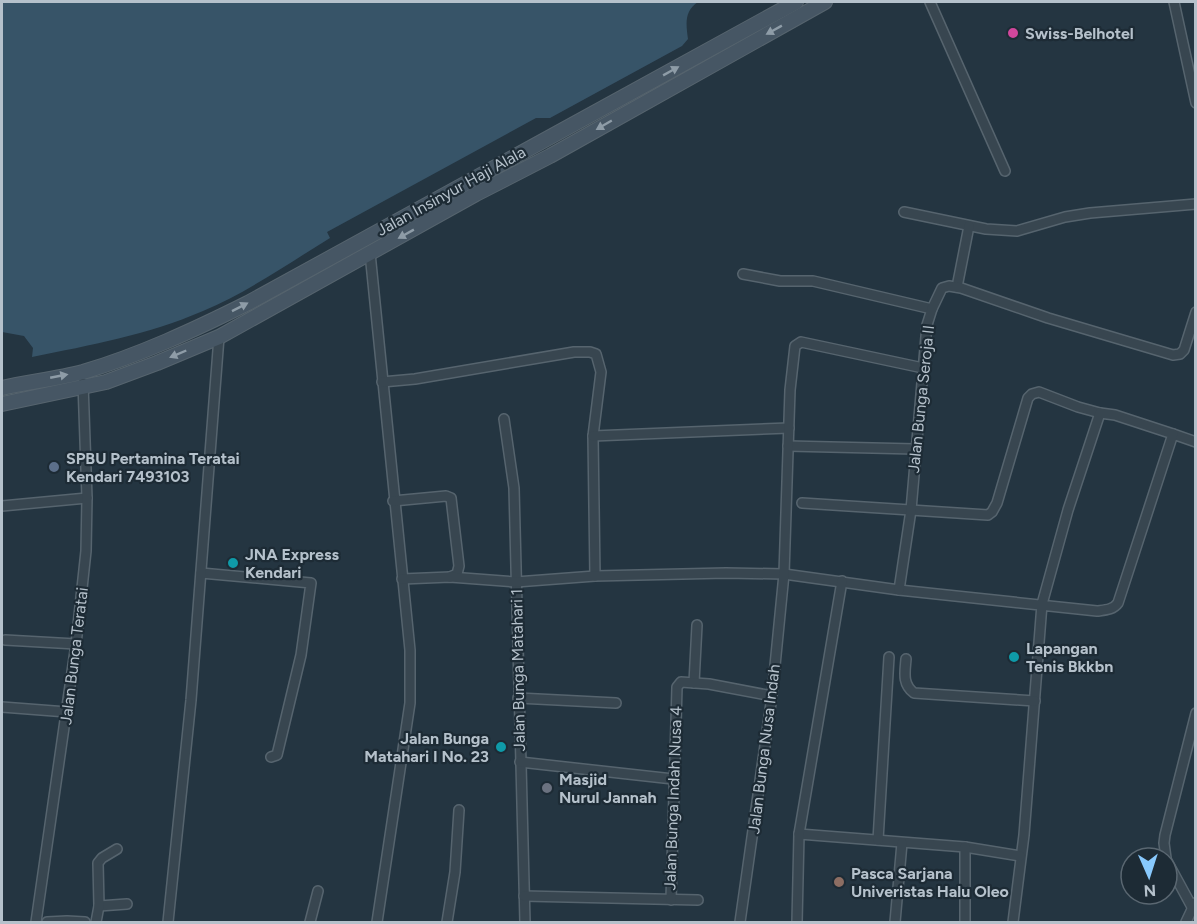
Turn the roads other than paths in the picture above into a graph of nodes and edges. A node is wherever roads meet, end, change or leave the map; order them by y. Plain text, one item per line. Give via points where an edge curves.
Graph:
1 (796, 2) edge
2 (825, 2) edge
3 (930, 2) edge
4 (1174, 2) edge
5 (1193, 82) edge
6 (1196, 103) edge
7 (1005, 171) dead end
8 (1196, 204) edge
9 (904, 212) dead end
10 (969, 226) junction
11 (370, 254) junction
12 (743, 274) dead end
13 (957, 287) junction
14 (932, 309) junction
15 (1196, 312) edge
16 (219, 337) junction
17 (923, 368) junction
18 (81, 372) junction
19 (382, 382) junction
20 (83, 387) junction
21 (2, 388) edge
22 (2, 404) edge
23 (1100, 412) junction
24 (504, 419) dead end
25 (789, 428) junction
26 (1173, 434) junction
27 (593, 436) junction
28 (1196, 442) edge
29 (788, 446) junction
30 (915, 449) junction
31 (87, 498) junction
32 (393, 501) junction
33 (802, 503) dead end
34 (2, 506) edge
35 (911, 510) junction
36 (201, 573) junction
37 (784, 574) junction
38 (595, 576) junction
39 (450, 578) junction
40 (402, 579) junction
41 (516, 582) junction
42 (842, 582) junction
43 (899, 590) junction
44 (1042, 604) junction
45 (696, 625) dead end
46 (5, 640) dead end
47 (76, 644) junction
48 (889, 657) dead end
49 (906, 659) dead end
50 (694, 683) junction
51 (772, 696) junction
52 (518, 698) junction
53 (1035, 701) junction
54 (616, 703) dead end
55 (2, 707) edge
56 (67, 712) junction
57 (1196, 713) edge
58 (271, 757) dead end
59 (520, 762) junction
60 (673, 779) junction
61 (459, 810) dead end
62 (799, 834) junction
63 (878, 840) junction
64 (902, 843) junction
65 (1165, 846) edge
66 (965, 847) junction
67 (117, 849) dead end
68 (1020, 856) junction
69 (1179, 879) edge
70 (318, 891) dead end
71 (524, 896) junction
72 (671, 900) junction
73 (698, 900) dead end
74 (126, 904) dead end
75 (1194, 905) edge
76 (99, 906) junction
77 (36, 922) edge
78 (47, 922) edge
79 (85, 922) edge
80 (96, 922) edge
81 (168, 922) edge
82 (310, 922) edge
83 (376, 922) edge
84 (447, 922) edge
85 (525, 922) edge
86 (740, 922) edge
87 (797, 922) edge
88 (895, 922) edge
89 (965, 922) edge
90 (1013, 922) edge
91 (1186, 922) edge

18 -> 1 main road, Jalan Insinyur Haji Alala via 165,343 248,303
2 -> 11 main road, Jalan Insinyur Haji Alala
3 - 7 street
4 - 5 street
5 - 6 street
8 - 10 street via 1090,213 1017,231
9 - 10 street
10 - 13 street
11 - 16 main road, Jalan Insinyur Haji Alala
11 - 19 street
12 - 14 street via 780,281 813,281
13 - 14 street, Jalan Bunga Seroja II via 942,288
13 - 15 street via 1173,355 1184,350
14 - 17 street, Jalan Bunga Seroja II
16 -> 20 main road, Jalan Insinyur Haji Alala via 157,363
16 - 36 street
17 - 25 street, Jalan Bunga Nusa Indah via 799,342 794,349
17 - 30 street, Jalan Bunga Seroja II
18 - 20 street
21 -> 18 main road, Jalan Insinyur Haji Alala
19 - 27 street via 593,352 601,372
19 - 32 street
20 - 22 main road, Jalan Insinyur Haji Alala
20 - 31 street, Jalan Bunga Teratai
23 - 26 street
23 - 35 street via 1039,392 1032,394 992,512 982,516
23 - 44 street
24 - 41 street, Jalan Bunga Matahari 1 via 514,488
25 - 27 street
25 - 29 street, Jalan Bunga Nusa Indah
26 - 28 street
26 - 44 street via 1116,606 1097,611
27 - 38 street
29 - 30 street
29 - 37 street, Jalan Bunga Nusa Indah
30 - 35 street, Jalan Bunga Seroja II
31 - 34 street
31 - 47 street, Jalan Bunga Teratai
32 - 39 street via 452,498 459,566
32 - 40 street
33 - 35 street
35 - 43 street, Jalan Bunga Seroja II
36 - 58 street via 310,583 301,655 277,755
36 - 81 street
37 - 38 street
37 - 42 street
37 - 51 street, Jalan Bunga Nusa Indah
38 - 41 street
39 - 40 street
39 - 41 street
40 - 83 street via 411,694
41 - 52 street, Jalan Bunga Matahari 1
42 - 43 street
42 - 62 street
43 - 44 street
44 - 53 street
45 - 50 street
46 - 47 street
47 - 56 street, Jalan Bunga Teratai
48 - 63 street
49 - 53 street via 905,678 914,693
50 - 51 street
50 - 60 street, Jalan Bunga Indah Nusa 4 via 681,682 677,687
51 - 86 street, Jalan Bunga Nusa Indah
52 - 54 street
52 - 59 street, Jalan Bunga Matahari 1
53 - 68 street
55 - 56 street
56 - 77 street, Jalan Bunga Teratai
57 - 65 street
59 - 60 street
59 - 71 street, Jalan Bunga Matahari 1
60 - 72 street, Jalan Bunga Indah Nusa 4
61 - 84 street
62 - 63 street
62 - 87 street
63 - 64 street
64 - 66 street
64 - 88 street
66 - 68 street
66 - 89 street
67 - 76 street via 98,863
68 - 90 street
69 - 75 street
70 - 82 street
71 - 72 street
71 - 85 street, Jalan Bunga Matahari 1
72 - 73 street
74 - 76 street
75 - 91 street
76 - 80 street
78 - 79 street

